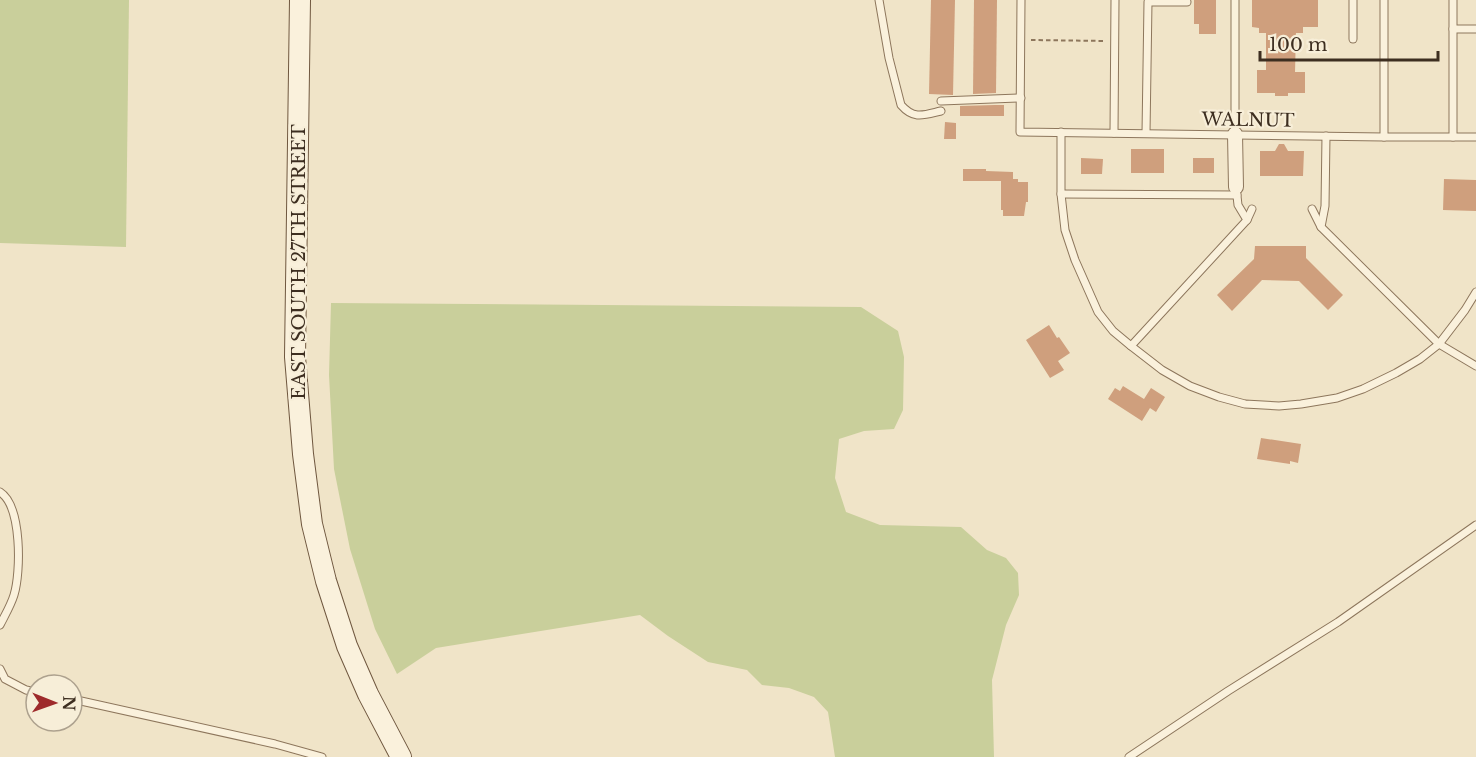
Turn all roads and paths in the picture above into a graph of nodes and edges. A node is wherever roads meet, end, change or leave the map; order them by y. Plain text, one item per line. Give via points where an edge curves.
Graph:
1 (300, 0) edge
2 (879, 0) edge
3 (1022, 0) edge
4 (1115, 0) edge
5 (1235, 0) edge
6 (1353, 0) edge
7 (1384, 0) edge
8 (1453, 0) edge
9 (1187, 3) dead end
10 (1453, 29) junction
11 (1476, 29) edge
12 (1353, 39) dead end
13 (1021, 40) junction
14 (1115, 41) junction
15 (1021, 98) junction
16 (941, 101) dead end
17 (941, 111) dead end
18 (1061, 132) junction
19 (1114, 133) junction
20 (1146, 134) junction
21 (1235, 135) junction
22 (1326, 136) junction
23 (1384, 137) junction
24 (1453, 137) junction
25 (1476, 137) edge
26 (1236, 191) junction
27 (1061, 194) junction
28 (1252, 209) dead end
29 (1312, 209) dead end
30 (1247, 220) junction
31 (1321, 227) junction
32 (1476, 292) edge
33 (1439, 344) junction
34 (1131, 346) junction
35 (1476, 366) edge
36 (0, 492) edge
37 (1476, 525) edge
38 (0, 625) edge
39 (0, 669) edge
40 (24, 689) edge
41 (84, 702) edge
42 (322, 757) edge
43 (401, 757) edge
44 (1129, 757) edge

1 - 43 main road, EAST SOUTH 27TH STREET via 295,357 304,466 312,524 347,646
2 - 17 lane via 901,105 912,115
3 - 13 lane
4 - 14 lane
5 - 21 lane
6 - 12 lane
7 - 23 lane
8 - 10 lane
9 - 20 lane via 1148,2
10 - 11 lane
10 - 24 lane
13 - 14 path
13 - 15 lane
14 - 19 lane
15 - 16 lane
15 - 18 lane, WALNUT via 1020,132
18 - 19 lane, WALNUT
18 - 27 lane
19 - 20 lane, WALNUT
20 - 21 lane, WALNUT
21 - 22 lane, WALNUT
21 - 26 street
22 - 23 lane, WALNUT
22 - 31 lane
23 - 24 lane, WALNUT
24 - 25 lane, WALNUT
26 - 27 lane
26 - 30 lane via 1239,209
27 - 34 lane via 1065,230 1087,289 1098,312
28 - 30 lane
29 - 31 lane
30 - 34 lane
31 - 33 lane
32 - 33 lane
33 - 34 lane via 1412,364 1354,392 1277,406 1245,404 1190,386
33 - 35 lane
36 - 38 lane via 11,505 18,532 14,595
37 - 44 lane via 1338,622
39 - 40 lane via 5,679
41 - 42 lane

